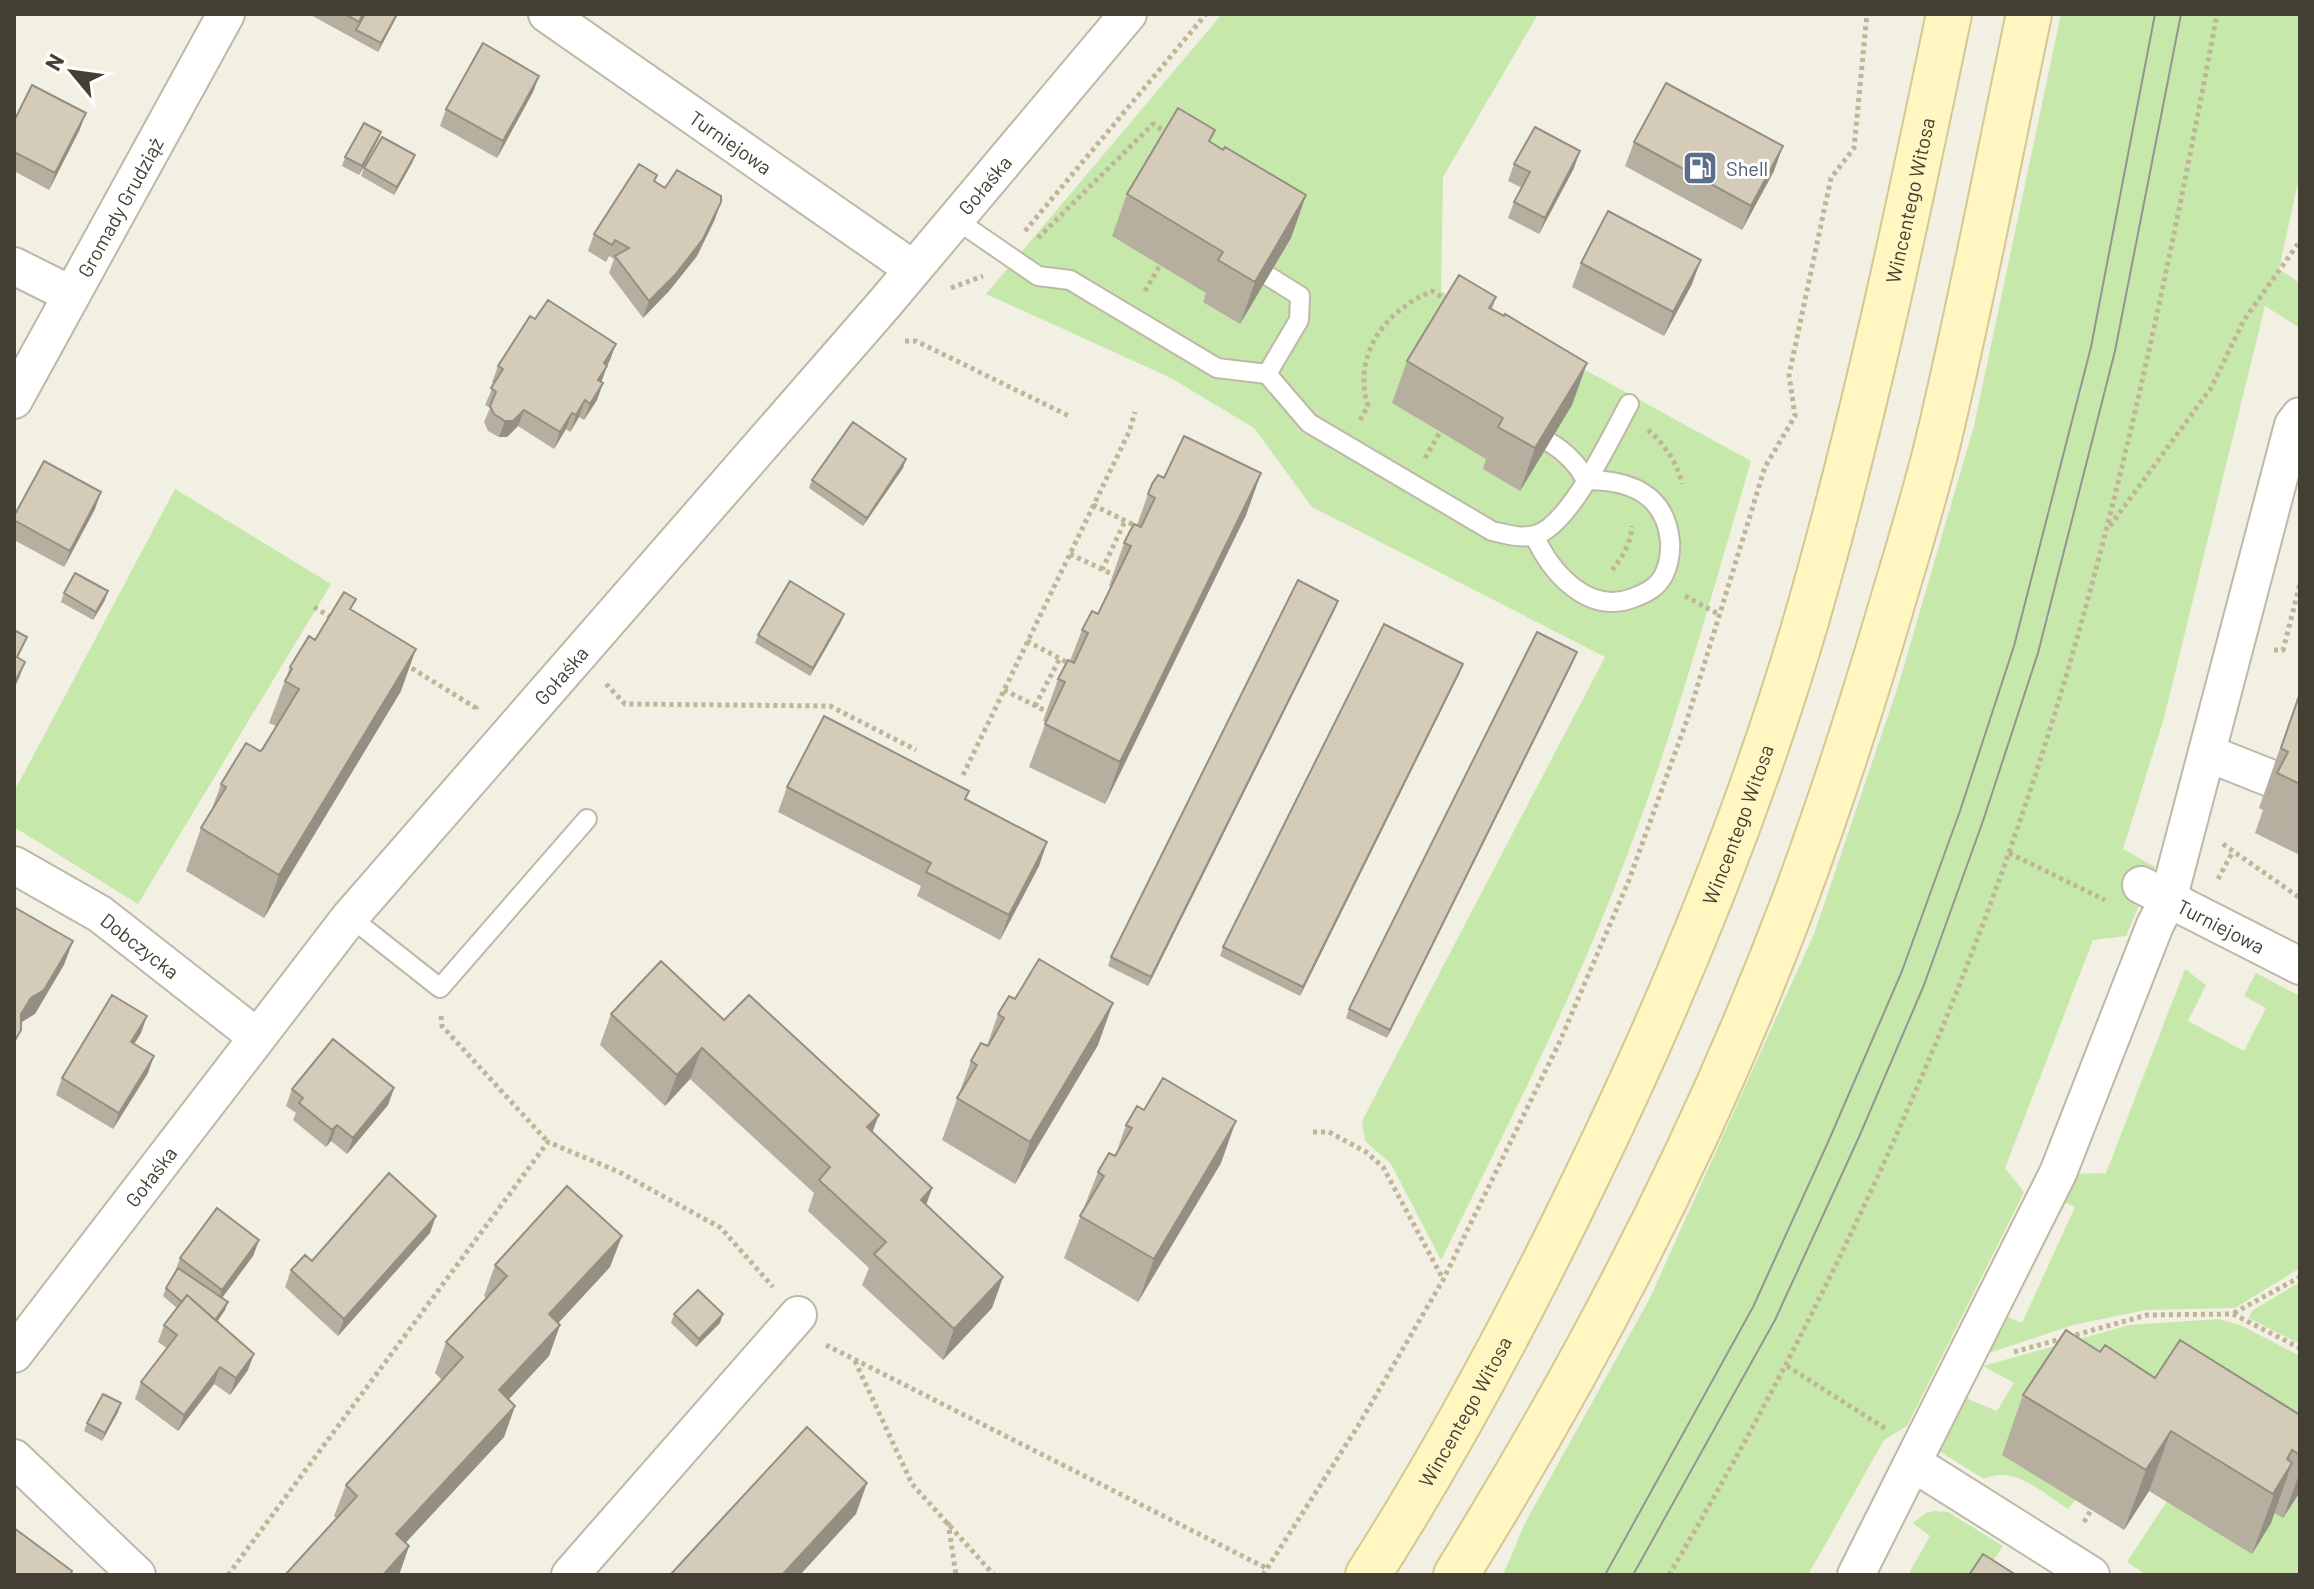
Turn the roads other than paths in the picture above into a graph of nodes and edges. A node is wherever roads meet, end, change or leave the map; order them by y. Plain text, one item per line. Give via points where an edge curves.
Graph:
1 (226, 14) edge
2 (547, 14) edge
3 (1128, 14) edge
4 (1949, 14) edge
5 (2029, 14) edge
6 (955, 219) junction
7 (14, 266) edge
8 (1268, 276) edge
9 (926, 281) junction
10 (70, 294) junction
11 (1267, 374) junction
12 (14, 400) edge
13 (1629, 404) dead end
14 (2300, 416) edge
15 (1549, 442) edge
16 (1586, 480) junction
17 (1534, 535) junction
18 (2207, 753) junction
19 (2270, 778) dead end
20 (587, 819) dead end
21 (14, 865) edge
22 (2155, 903) junction
23 (350, 917) junction
24 (2300, 966) edge
25 (257, 1037) junction
26 (798, 1315) dead end
27 (14, 1354) edge
28 (1904, 1449) junction
29 (14, 1458) edge
30 (137, 1575) edge
31 (570, 1575) edge
32 (1368, 1575) edge
33 (1456, 1575) edge
34 (1856, 1575) edge
35 (2091, 1575) edge

1 - 10 street, Gromady Grudziąż
2 - 9 street, Turniejowa
3 - 6 street, Gołaśka
4 - 32 main road, Wincentego Witosa via 1843,485 1805,622 1723,867 1634,1079 1549,1256 1464,1416
5 - 33 main road via 1937,443 1845,757 1794,901 1731,1054 1623,1283
6 - 9 street, Gołaśka
6 - 11 lane via 1038,276 1070,280 1217,368
7 - 10 street
8 - 11 lane via 1300,296 1299,320
9 - 23 street, Gołaśka
10 - 12 street, Gromady Grudziąż
11 - 17 lane via 1309,423 1346,446 1492,531
13 - 16 lane
14 - 18 street via 2293,425
15 - 16 lane via 1565,452
16 - 17 lane via 1559,519
16 - 17 lane via 1615,480 1659,505 1671,553 1659,582 1620,602 1596,601 1568,584 1544,557
18 - 19 street
18 - 22 street
20 - 23 lane via 440,988
21 - 25 street, Dobczycka via 100,914
22 - 24 street, Turniejowa
22 - 28 street via 2058,1173 1963,1366
23 - 25 street, Gołaśka
25 - 27 street, Gołaśka
26 - 31 street
28 - 34 street
28 - 35 street
29 - 30 street

